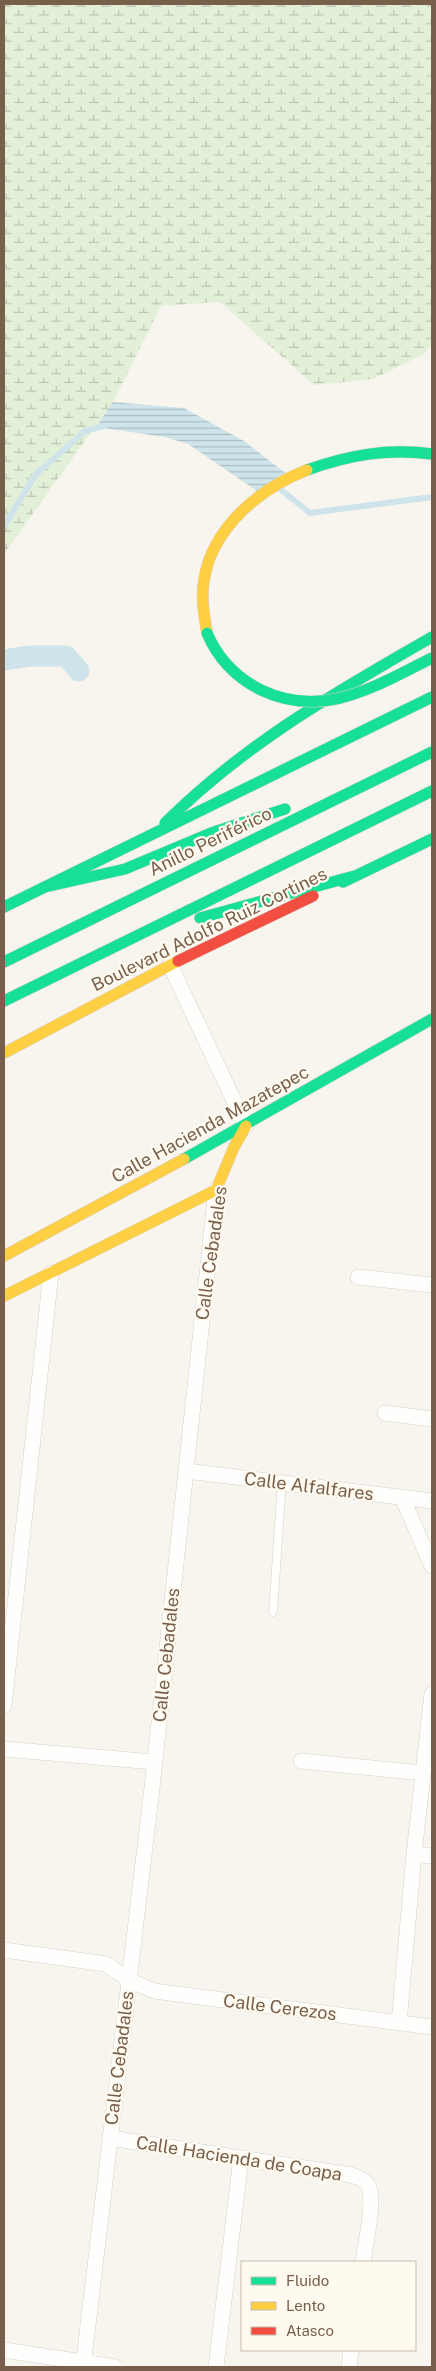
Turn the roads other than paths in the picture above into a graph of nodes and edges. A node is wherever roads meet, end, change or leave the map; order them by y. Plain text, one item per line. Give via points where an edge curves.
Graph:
1 (432, 454) edge
2 (432, 637) edge
3 (432, 658) edge
4 (432, 697) edge
5 (432, 752) edge
6 (354, 790) junction
7 (432, 791) edge
8 (160, 830) junction
9 (432, 839) edge
10 (358, 875) junction
11 (45, 886) junction
12 (4, 907) edge
13 (136, 936) junction
14 (4, 962) edge
15 (170, 965) junction
16 (4, 1001) edge
17 (432, 1019) edge
18 (4, 1053) edge
19 (246, 1126) junction
20 (216, 1190) junction
21 (4, 1256) edge
22 (51, 1273) junction
23 (358, 1276) dead end
24 (432, 1285) edge
25 (4, 1296) edge
26 (385, 1413) dead end
27 (432, 1419) edge
28 (186, 1471) junction
29 (282, 1482) junction
30 (402, 1497) junction
31 (432, 1501) edge
32 (432, 1566) edge
33 (273, 1612) dead end
34 (432, 1694) edge
35 (4, 1706) edge
36 (429, 1743) edge
37 (4, 1750) edge
38 (302, 1761) dead end
39 (154, 1762) junction
40 (423, 1773) junction
41 (426, 1807) edge
42 (414, 1854) junction
43 (432, 1856) edge
44 (4, 1950) edge
45 (129, 1980) junction
46 (399, 2023) junction
47 (432, 2027) edge
48 (110, 2138) junction
49 (241, 2158) junction
50 (363, 2261) edge
51 (4, 2350) edge
52 (352, 2351) edge
53 (83, 2365) edge
54 (116, 2367) edge
55 (216, 2367) edge
56 (349, 2367) edge

1 - 3 main road, bridge via 389,451 340,458 295,475 273,488 233,521 216,544 205,571 202,603 207,633 219,658 238,677 278,699 308,704 337,701
2 - 8 main road via 253,743 204,784
4 - 8 main road
5 - 6 main road, Anillo Periférico
6 - 11 main road via 251,819 125,869
6 - 14 main road, Anillo Periférico
7 - 13 main road
8 - 11 main road
9 - 10 main road, Boulevard Adolfo Ruiz Cortines
10 - 13 main road
10 - 15 main road, Boulevard Adolfo Ruiz Cortines
11 - 12 main road
13 - 16 main road
15 - 18 main road, Boulevard Adolfo Ruiz Cortines
15 - 19 street
17 - 19 main road, Calle Hacienda Mazatepec
19 - 20 main road, Calle Cebadales
19 - 21 main road, Calle Hacienda Mazatepec
20 - 22 main road
20 - 28 street, Calle Cebadales
22 - 25 main road
22 - 35 street
23 - 24 street
26 - 27 street
28 - 29 street, Calle Alfalfares
28 - 39 street, Calle Cebadales
29 - 30 street, Calle Alfalfares
29 - 33 lane
30 - 31 street, Calle Alfalfares
30 - 32 street
34 - 36 street
36 - 40 street
37 - 39 street
38 - 40 street
39 - 45 street, Calle Cebadales
40 - 41 street
41 - 42 street
42 - 43 street
42 - 46 street
44 - 45 street, Calle Cerezos via 106,1964
45 - 46 street, Calle Cerezos via 154,1991
45 - 48 street, Calle Cebadales
46 - 47 street, Calle Cerezos
48 - 49 street, Calle Hacienda de Coapa
48 - 53 street, Calle Cebadales
49 - 50 street, Calle Hacienda de Coapa via 351,2175 367,2183 371,2199
49 - 55 street
51 - 53 street
52 - 56 street
53 - 54 street

